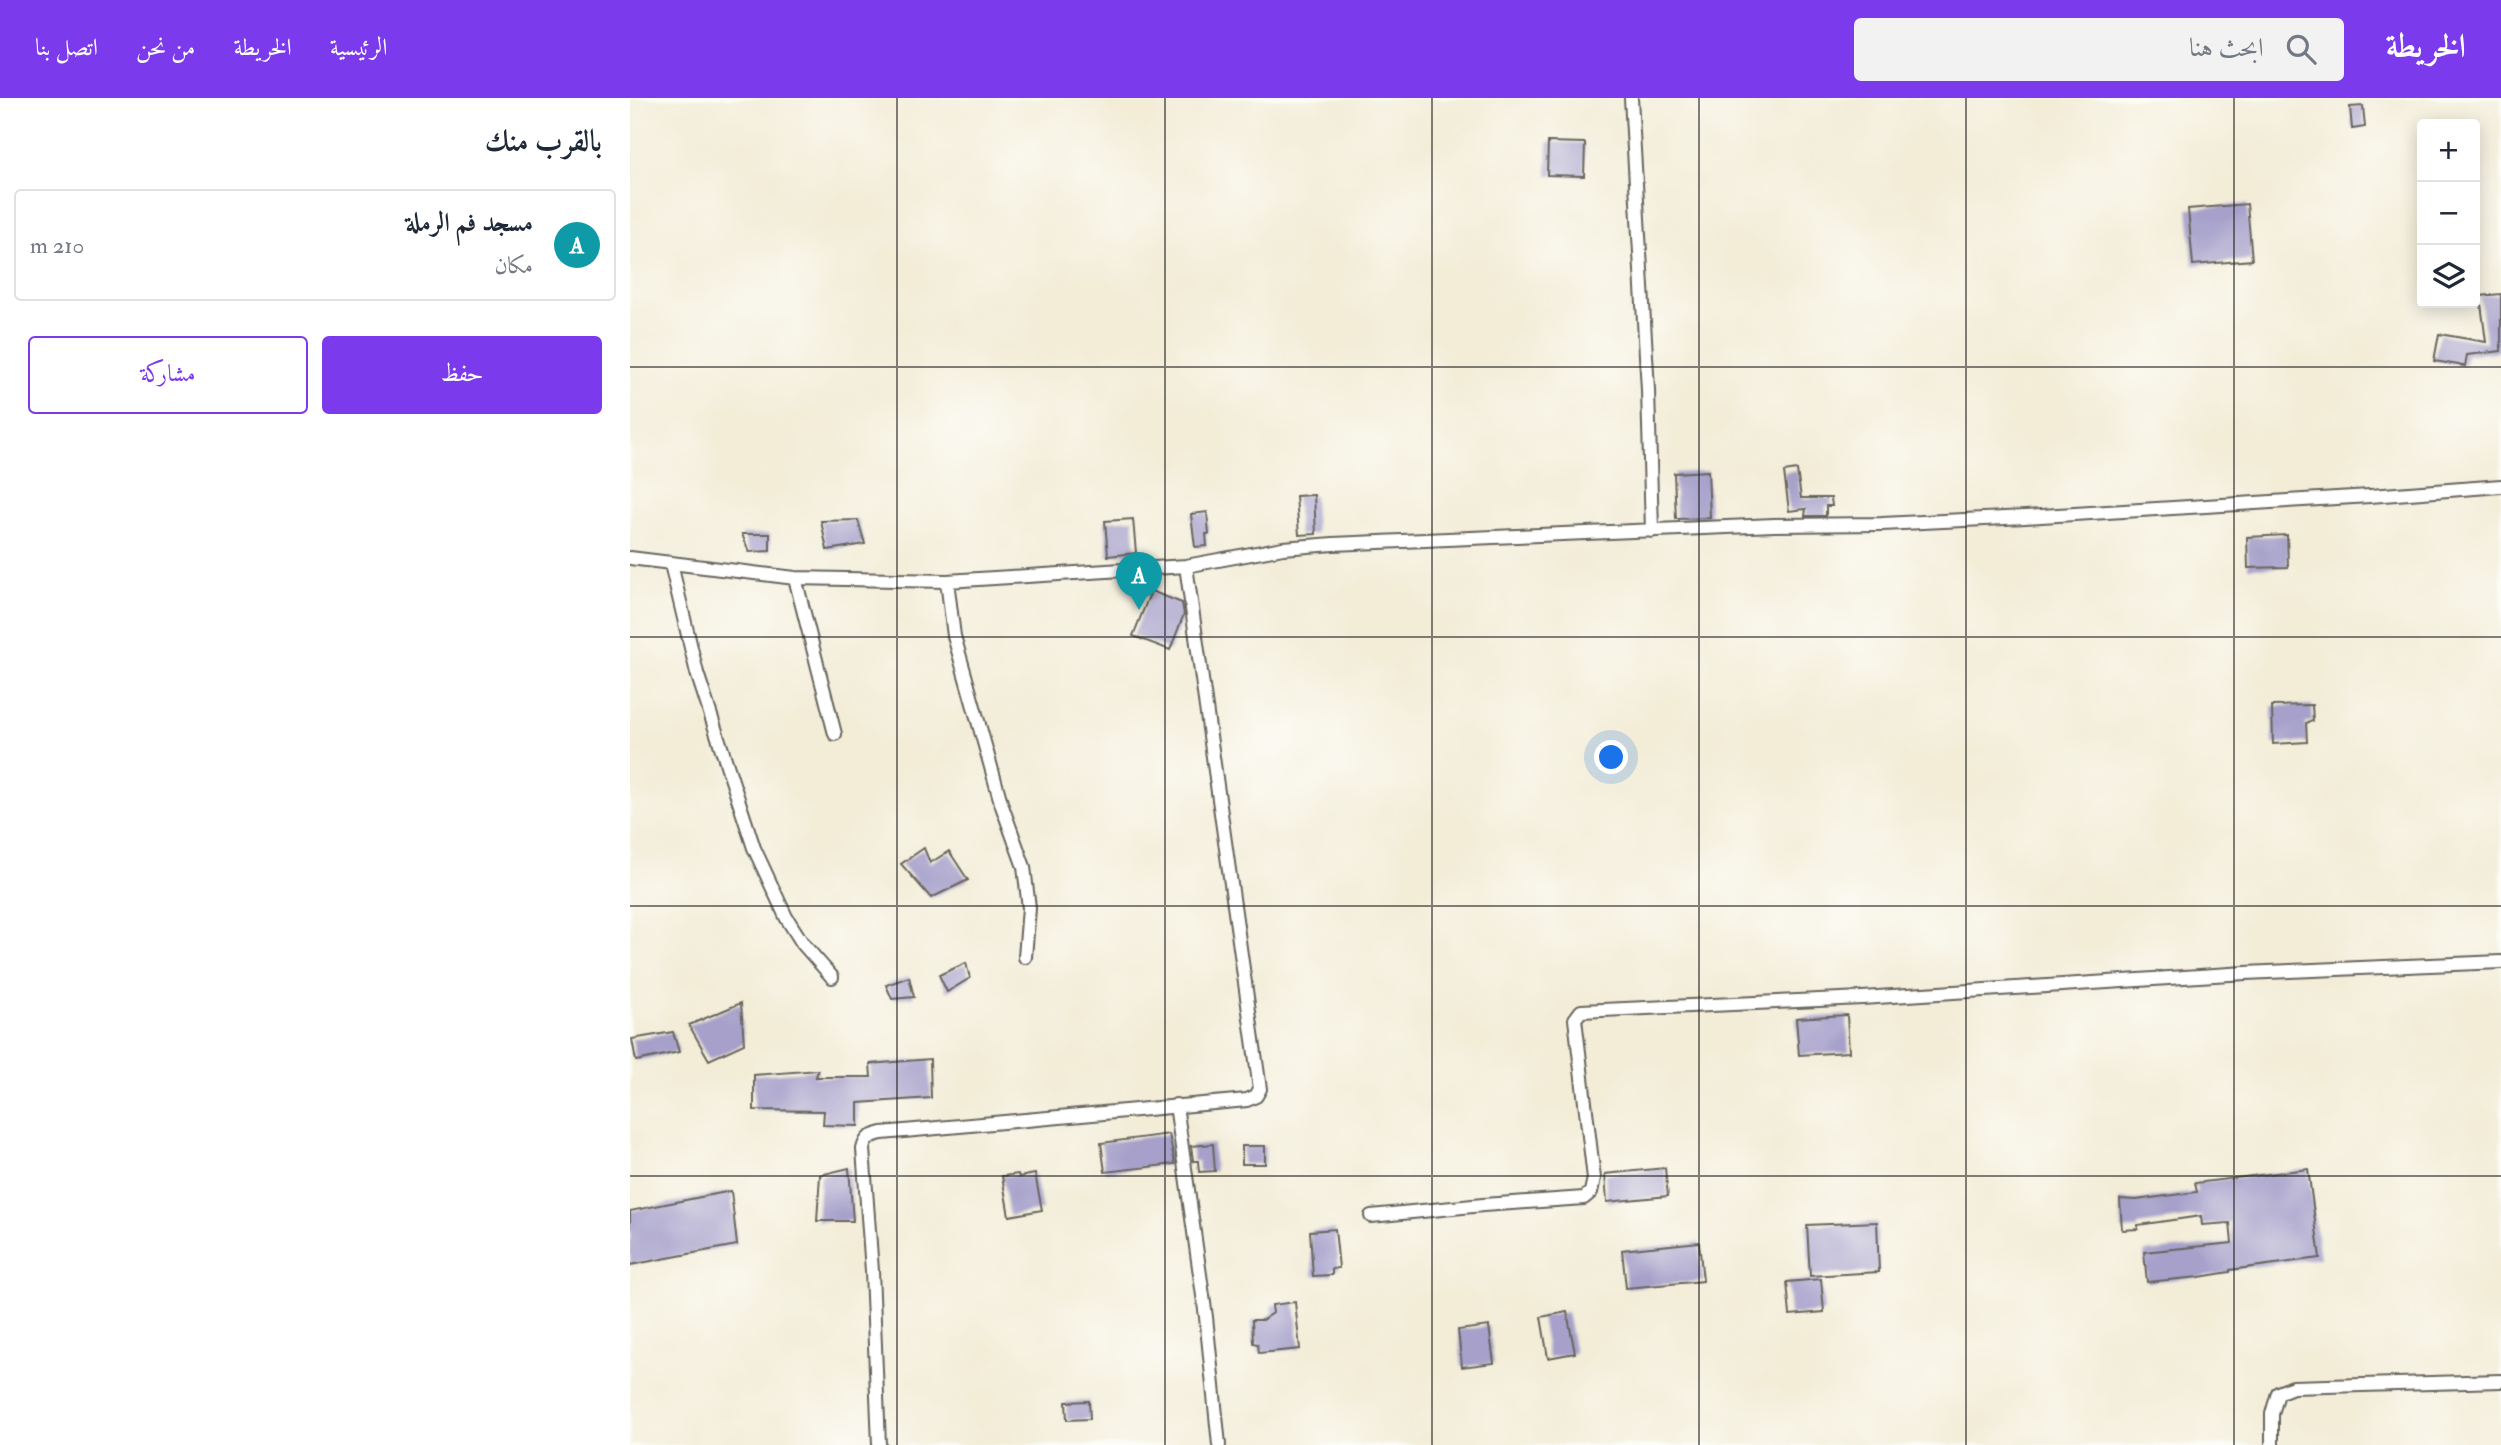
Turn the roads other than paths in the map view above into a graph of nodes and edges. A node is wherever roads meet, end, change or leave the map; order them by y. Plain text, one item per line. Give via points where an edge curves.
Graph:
1 (1631, 98) edge
2 (2501, 486) edge
3 (1652, 531) junction
4 (630, 558) edge
5 (671, 564) junction
6 (1186, 566) junction
7 (795, 578) junction
8 (947, 581) junction
9 (835, 734) dead end
10 (1025, 957) dead end
11 (2501, 962) edge
12 (832, 977) dead end
13 (1176, 1105) junction
14 (1371, 1216) dead end
15 (2501, 1381) edge
16 (879, 1445) edge
17 (1219, 1445) edge
18 (2272, 1445) edge

1 - 3 street
2 - 3 street via 2012,518
3 - 6 street via 1283,548
4 - 5 street
5 - 7 street
5 - 12 street via 697,673 754,848 786,917
6 - 8 street
6 - 13 street via 1260,1083 1256,1096 1247,1100
7 - 8 street
7 - 9 street
8 - 10 street via 954,636 1024,867 1029,908
11 - 14 street via 1581,1011 1575,1019 1594,1178 1591,1192 1584,1198
13 - 16 street via 882,1133 866,1140
13 - 17 street
15 - 18 street via 2293,1387 2278,1392

